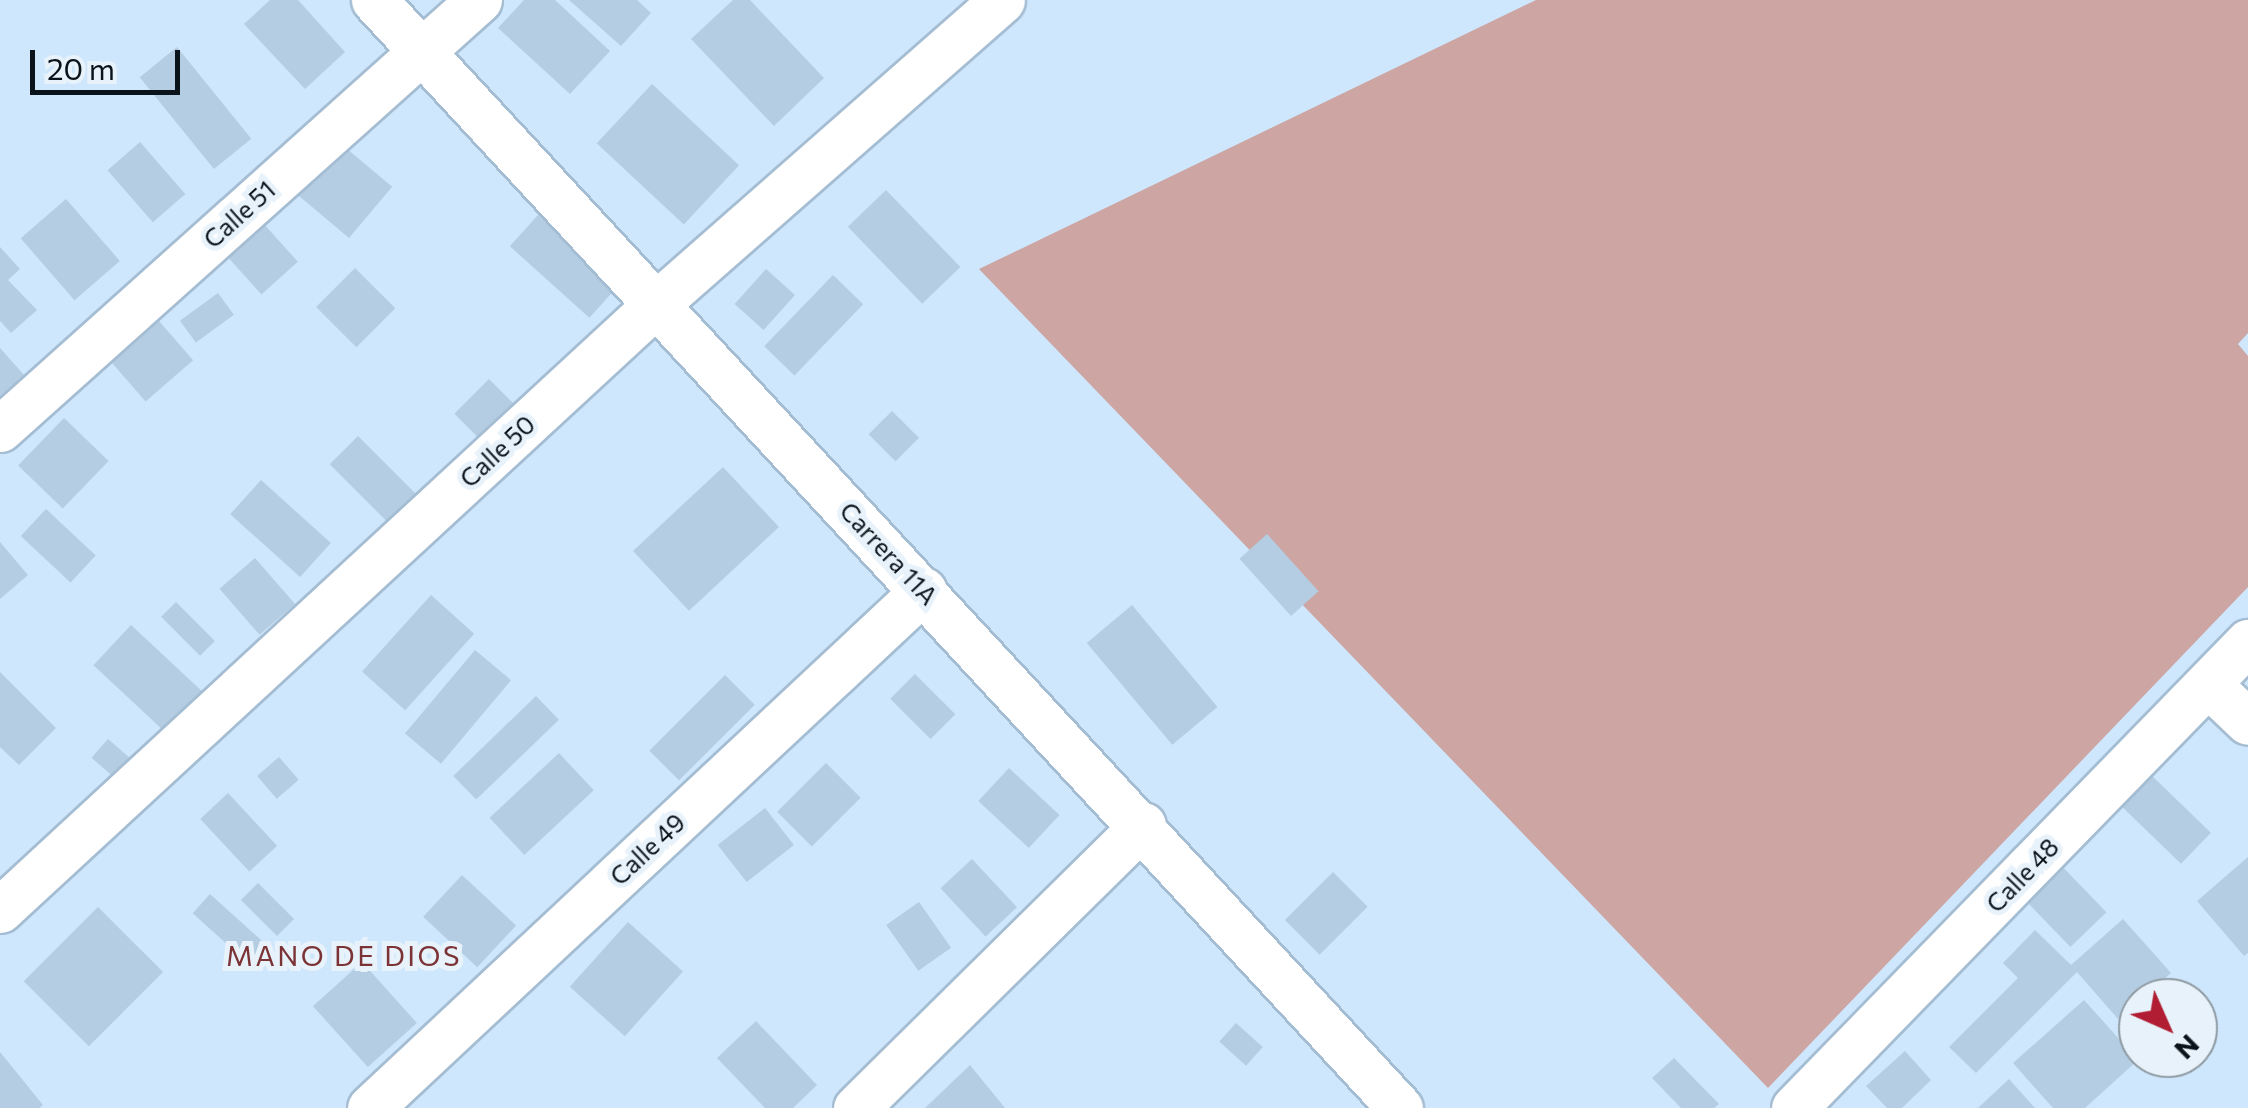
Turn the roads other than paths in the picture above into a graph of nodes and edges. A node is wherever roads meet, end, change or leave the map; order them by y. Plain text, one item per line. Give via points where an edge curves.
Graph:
1 (374, 0) edge
2 (479, 0) edge
3 (1002, 0) edge
4 (418, 53) junction
5 (654, 306) junction
6 (0, 428) edge
7 (924, 590) junction
8 (2248, 642) edge
9 (2208, 684) junction
10 (2248, 722) edge
11 (1143, 825) junction
12 (0, 910) edge
13 (1387, 1103) edge
14 (370, 1108) edge
15 (856, 1108) edge
16 (1794, 1108) edge

1 - 4 street, Carrera 11A
2 - 4 street, Calle 51
3 - 5 street, Calle 50
4 - 5 street, Carrera 11A
4 - 6 street, Calle 51
5 - 7 street, Carrera 11A
5 - 12 street, Calle 50
7 - 11 street, Carrera 11A
7 - 14 street, Calle 49
8 - 9 street, Calle 48
9 - 10 street
9 - 16 street, Calle 48
11 - 13 street, Carrera 11A
11 - 15 street

